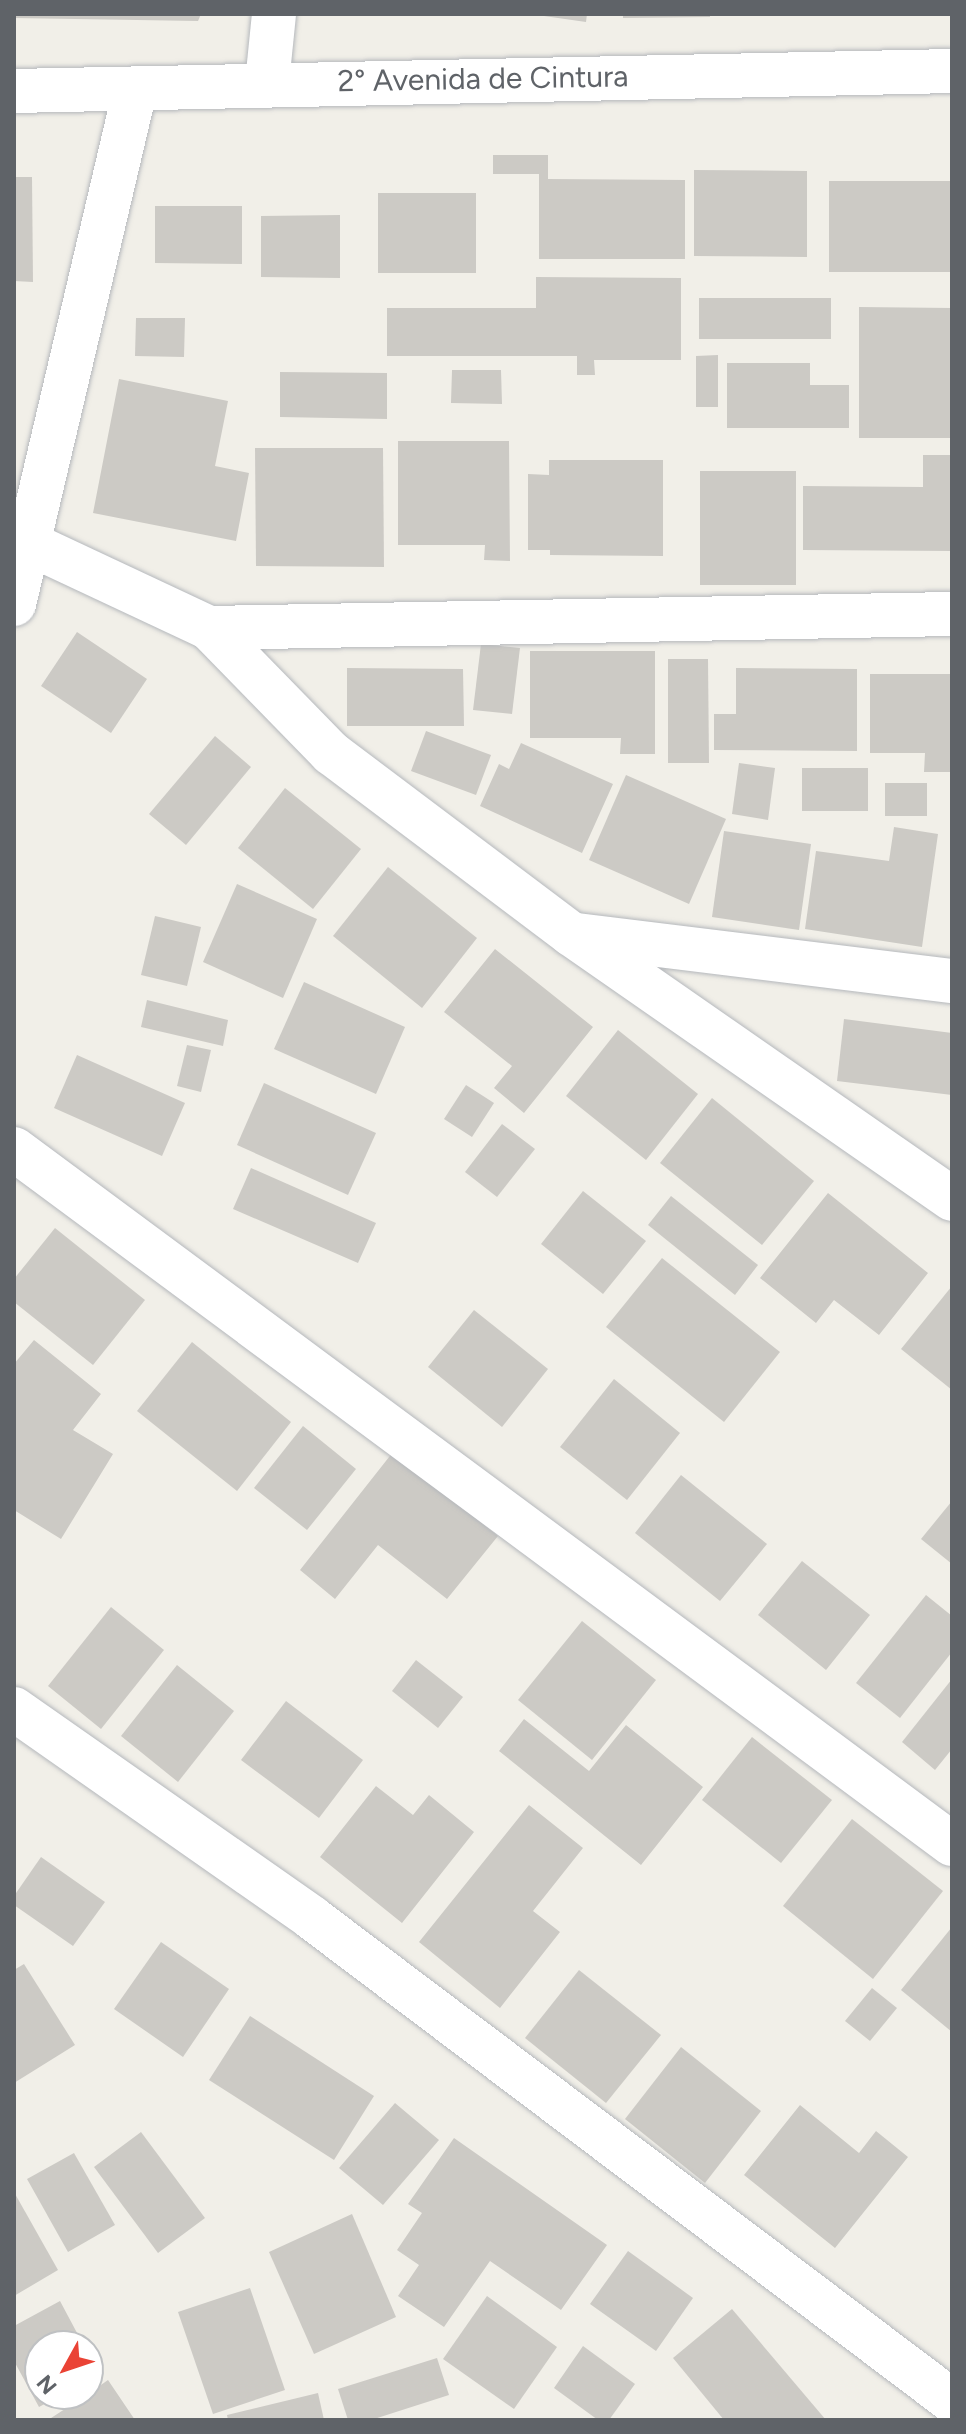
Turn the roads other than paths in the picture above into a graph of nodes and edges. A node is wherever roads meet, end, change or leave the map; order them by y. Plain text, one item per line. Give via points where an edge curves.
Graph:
1 (274, 14) edge
2 (952, 71) edge
3 (267, 83) junction
4 (135, 90) junction
5 (14, 91) edge
6 (30, 544) junction
7 (14, 604) edge
8 (952, 614) edge
9 (209, 628) junction
10 (571, 934) junction
11 (952, 981) edge
12 (14, 1149) edge
13 (952, 1199) edge
14 (14, 1709) edge
15 (952, 1844) edge
16 (952, 2401) edge

1 - 3 street
2 - 3 street, 2° Avenida de Cintura
3 - 4 street, 2° Avenida de Cintura
4 - 5 street, 2° Avenida de Cintura
4 - 6 street
6 - 7 street
6 - 9 street
8 - 9 street
9 - 10 street via 331,753
10 - 11 street
10 - 13 street
12 - 15 street
14 - 16 street via 312,1918

